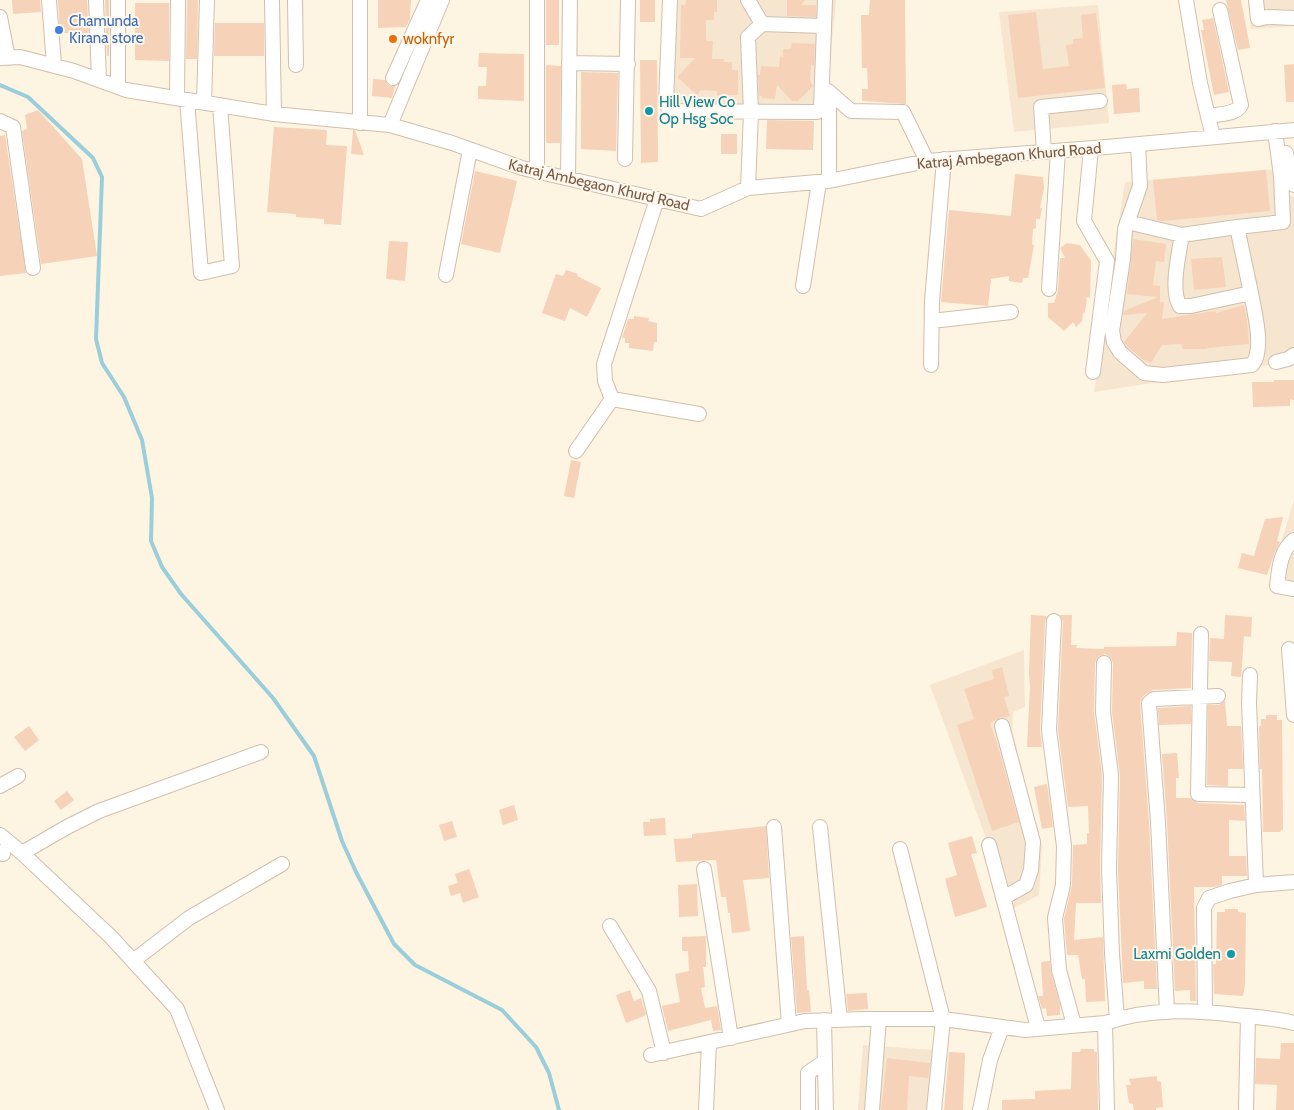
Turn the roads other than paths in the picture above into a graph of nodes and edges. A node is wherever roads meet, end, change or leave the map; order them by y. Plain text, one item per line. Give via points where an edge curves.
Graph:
1 (49, 0) edge
2 (96, 0) edge
3 (118, 0) edge
4 (178, 0) edge
5 (207, 0) edge
6 (272, 0) edge
7 (294, 0) edge
8 (360, 0) edge
9 (428, 0) edge
10 (442, 0) edge
11 (537, 0) edge
12 (570, 0) edge
13 (628, 0) edge
14 (670, 0) edge
15 (748, 0) edge
16 (825, 0) edge
17 (829, 0) edge
18 (1186, 0) edge
19 (1256, 0) edge
20 (1220, 10) dead end
21 (0, 17) edge
22 (1294, 18) edge
23 (762, 24) junction
24 (824, 26) junction
25 (4, 58) edge
26 (569, 63) junction
27 (628, 64) junction
28 (296, 65) dead end
29 (54, 66) junction
30 (393, 78) dead end
31 (99, 80) junction
32 (118, 88) junction
33 (828, 91) junction
34 (182, 99) junction
35 (1100, 100) dead end
36 (204, 103) junction
37 (220, 106) junction
38 (751, 112) junction
39 (274, 114) junction
40 (1208, 116) junction
41 (0, 121) edge
42 (360, 123) junction
43 (390, 126) junction
44 (1284, 131) edge
45 (1213, 137) junction
46 (1138, 144) junction
47 (1091, 148) junction
48 (470, 150) junction
49 (1051, 151) junction
50 (625, 159) dead end
51 (944, 159) junction
52 (927, 161) junction
53 (537, 172) junction
54 (568, 178) junction
55 (824, 182) junction
56 (1294, 185) edge
57 (748, 188) junction
58 (657, 199) junction
59 (1127, 222) junction
60 (1237, 227) junction
61 (1182, 235) junction
62 (33, 268) dead end
63 (446, 275) dead end
64 (803, 286) dead end
65 (1049, 289) dead end
66 (1251, 293) junction
67 (1011, 312) dead end
68 (932, 321) junction
69 (1294, 355) edge
70 (1276, 362) dead end
71 (930, 365) dead end
72 (1092, 372) dead end
73 (612, 399) junction
74 (699, 414) dead end
75 (576, 451) dead end
76 (1294, 540) edge
77 (1294, 589) edge
78 (1054, 621) dead end
79 (1201, 634) dead end
80 (1289, 649) dead end
81 (1104, 663) dead end
82 (1250, 675) dead end
83 (1218, 696) dead end
84 (1199, 697) junction
85 (1294, 715) edge
86 (1002, 726) dead end
87 (261, 752) dead end
88 (18, 776) dead end
89 (0, 786) edge
90 (1252, 795) junction
91 (774, 827) dead end
92 (820, 827) dead end
93 (0, 835) edge
94 (988, 845) dead end
95 (900, 849) dead end
96 (22, 853) junction
97 (282, 864) dead end
98 (704, 869) dead end
99 (1294, 882) edge
100 (1256, 885) junction
101 (1003, 898) junction
102 (610, 926) dead end
103 (133, 961) junction
104 (1167, 1012) junction
105 (1205, 1012) junction
106 (1248, 1016) junction
107 (879, 1019) junction
108 (943, 1019) junction
109 (824, 1020) junction
110 (840, 1020) junction
111 (1111, 1021) junction
112 (1294, 1023) edge
113 (789, 1024) junction
114 (1074, 1025) junction
115 (1002, 1027) junction
116 (1038, 1028) junction
117 (731, 1038) junction
118 (709, 1043) junction
119 (825, 1061) junction
120 (217, 1110) edge
121 (706, 1110) edge
122 (808, 1110) edge
123 (826, 1110) edge
124 (872, 1110) edge
125 (934, 1110) edge
126 (980, 1110) edge
127 (1107, 1110) edge
128 (1246, 1110) edge

1 - 29 street
2 - 31 street
3 - 32 street
4 - 34 street
5 - 36 street
6 - 39 street
7 - 28 street
8 - 42 street
9 - 30 street
10 - 43 street
11 - 53 street
12 - 26 street
13 - 27 street
14 - 38 street via 666,103 669,109
15 - 23 street
16 - 24 street
17 - 33 street
18 - 40 street
19 - 22 street via 1258,19
20 - 40 street via 1241,105 1235,111
21 - 25 street
23 - 24 street
23 - 38 street via 748,37
24 - 38 street via 821,108 818,112
25 - 29 street, Katraj Ambegaon Khurd Road via 20,56
26 - 27 street
26 - 54 street
27 - 50 street
29 - 31 street, Katraj Ambegaon Khurd Road
31 - 32 street, Katraj Ambegaon Khurd Road
32 - 34 street, Katraj Ambegaon Khurd Road
33 - 52 street via 851,111 903,112
33 - 55 street
34 - 36 street, Katraj Ambegaon Khurd Road
34 - 37 street via 201,273 232,266
35 - 49 street via 1041,107
36 - 37 street, Katraj Ambegaon Khurd Road
37 - 39 street, Katraj Ambegaon Khurd Road
38 - 57 street
39 - 42 street, Katraj Ambegaon Khurd Road
40 - 45 street
41 - 62 street via 13,127
42 - 43 street, Katraj Ambegaon Khurd Road
43 - 48 street, Katraj Ambegaon Khurd Road
44 - 45 street, Katraj Ambegaon Khurd Road
44 - 56 street
44 - 60 street via 1281,176 1283,222
45 - 46 street, Katraj Ambegaon Khurd Road
46 - 47 street, Katraj Ambegaon Khurd Road
46 - 59 street via 1140,186
47 - 49 street, Katraj Ambegaon Khurd Road
47 - 72 street via 1084,221 1107,261
48 - 53 street, Katraj Ambegaon Khurd Road
48 - 63 street
49 - 51 street, Katraj Ambegaon Khurd Road
49 - 65 street
51 - 52 street, Katraj Ambegaon Khurd Road
51 - 68 street
52 - 55 street, Katraj Ambegaon Khurd Road
53 - 54 street, Katraj Ambegaon Khurd Road
54 - 58 street, Katraj Ambegaon Khurd Road
55 - 57 street, Katraj Ambegaon Khurd Road
55 - 64 street
57 - 58 street, Katraj Ambegaon Khurd Road via 701,209
58 - 73 street via 604,364 605,381
59 - 61 street
59 - 66 street via 1112,331 1120,352 1144,373 1163,375 1252,365 1259,347
60 - 61 street
60 - 66 street
61 - 66 street via 1175,290 1180,306
67 - 68 street
68 - 71 street
69 - 70 street
73 - 74 street
73 - 75 street
76 - 77 street via 1287,545 1277,586
78 - 114 street via 1050,730 1064,846 1063,885 1055,918 1059,970
79 - 84 street
80 - 85 street
81 - 111 street via 1103,712 1111,775
82 - 90 street
83 - 84 street
84 - 90 street via 1198,794
84 - 104 street via 1154,699 1149,703
86 - 101 street via 1033,842 1031,870 1026,885
87 - 96 street via 99,811
88 - 89 street
90 - 100 street
91 - 113 street
92 - 110 street
93 - 96 street
94 - 101 street
95 - 108 street
96 - 103 street
97 - 103 street via 190,918
98 - 117 street
99 - 100 street
100 - 105 street via 1209,898 1204,908
101 - 116 street
102 - 118 street via 649,992 658,1054
103 - 120 street via 177,1009
104 - 105 street
104 - 111 street
105 - 106 street
106 - 112 street
106 - 128 street
107 - 108 street
107 - 110 street
107 - 124 street
108 - 115 street
108 - 125 street
109 - 110 street
109 - 113 street
109 - 119 street
111 - 114 street
111 - 127 street
113 - 117 street
114 - 116 street
115 - 116 street
115 - 126 street via 990,1060
117 - 118 street
118 - 121 street
119 - 122 street via 808,1074
119 - 123 street

